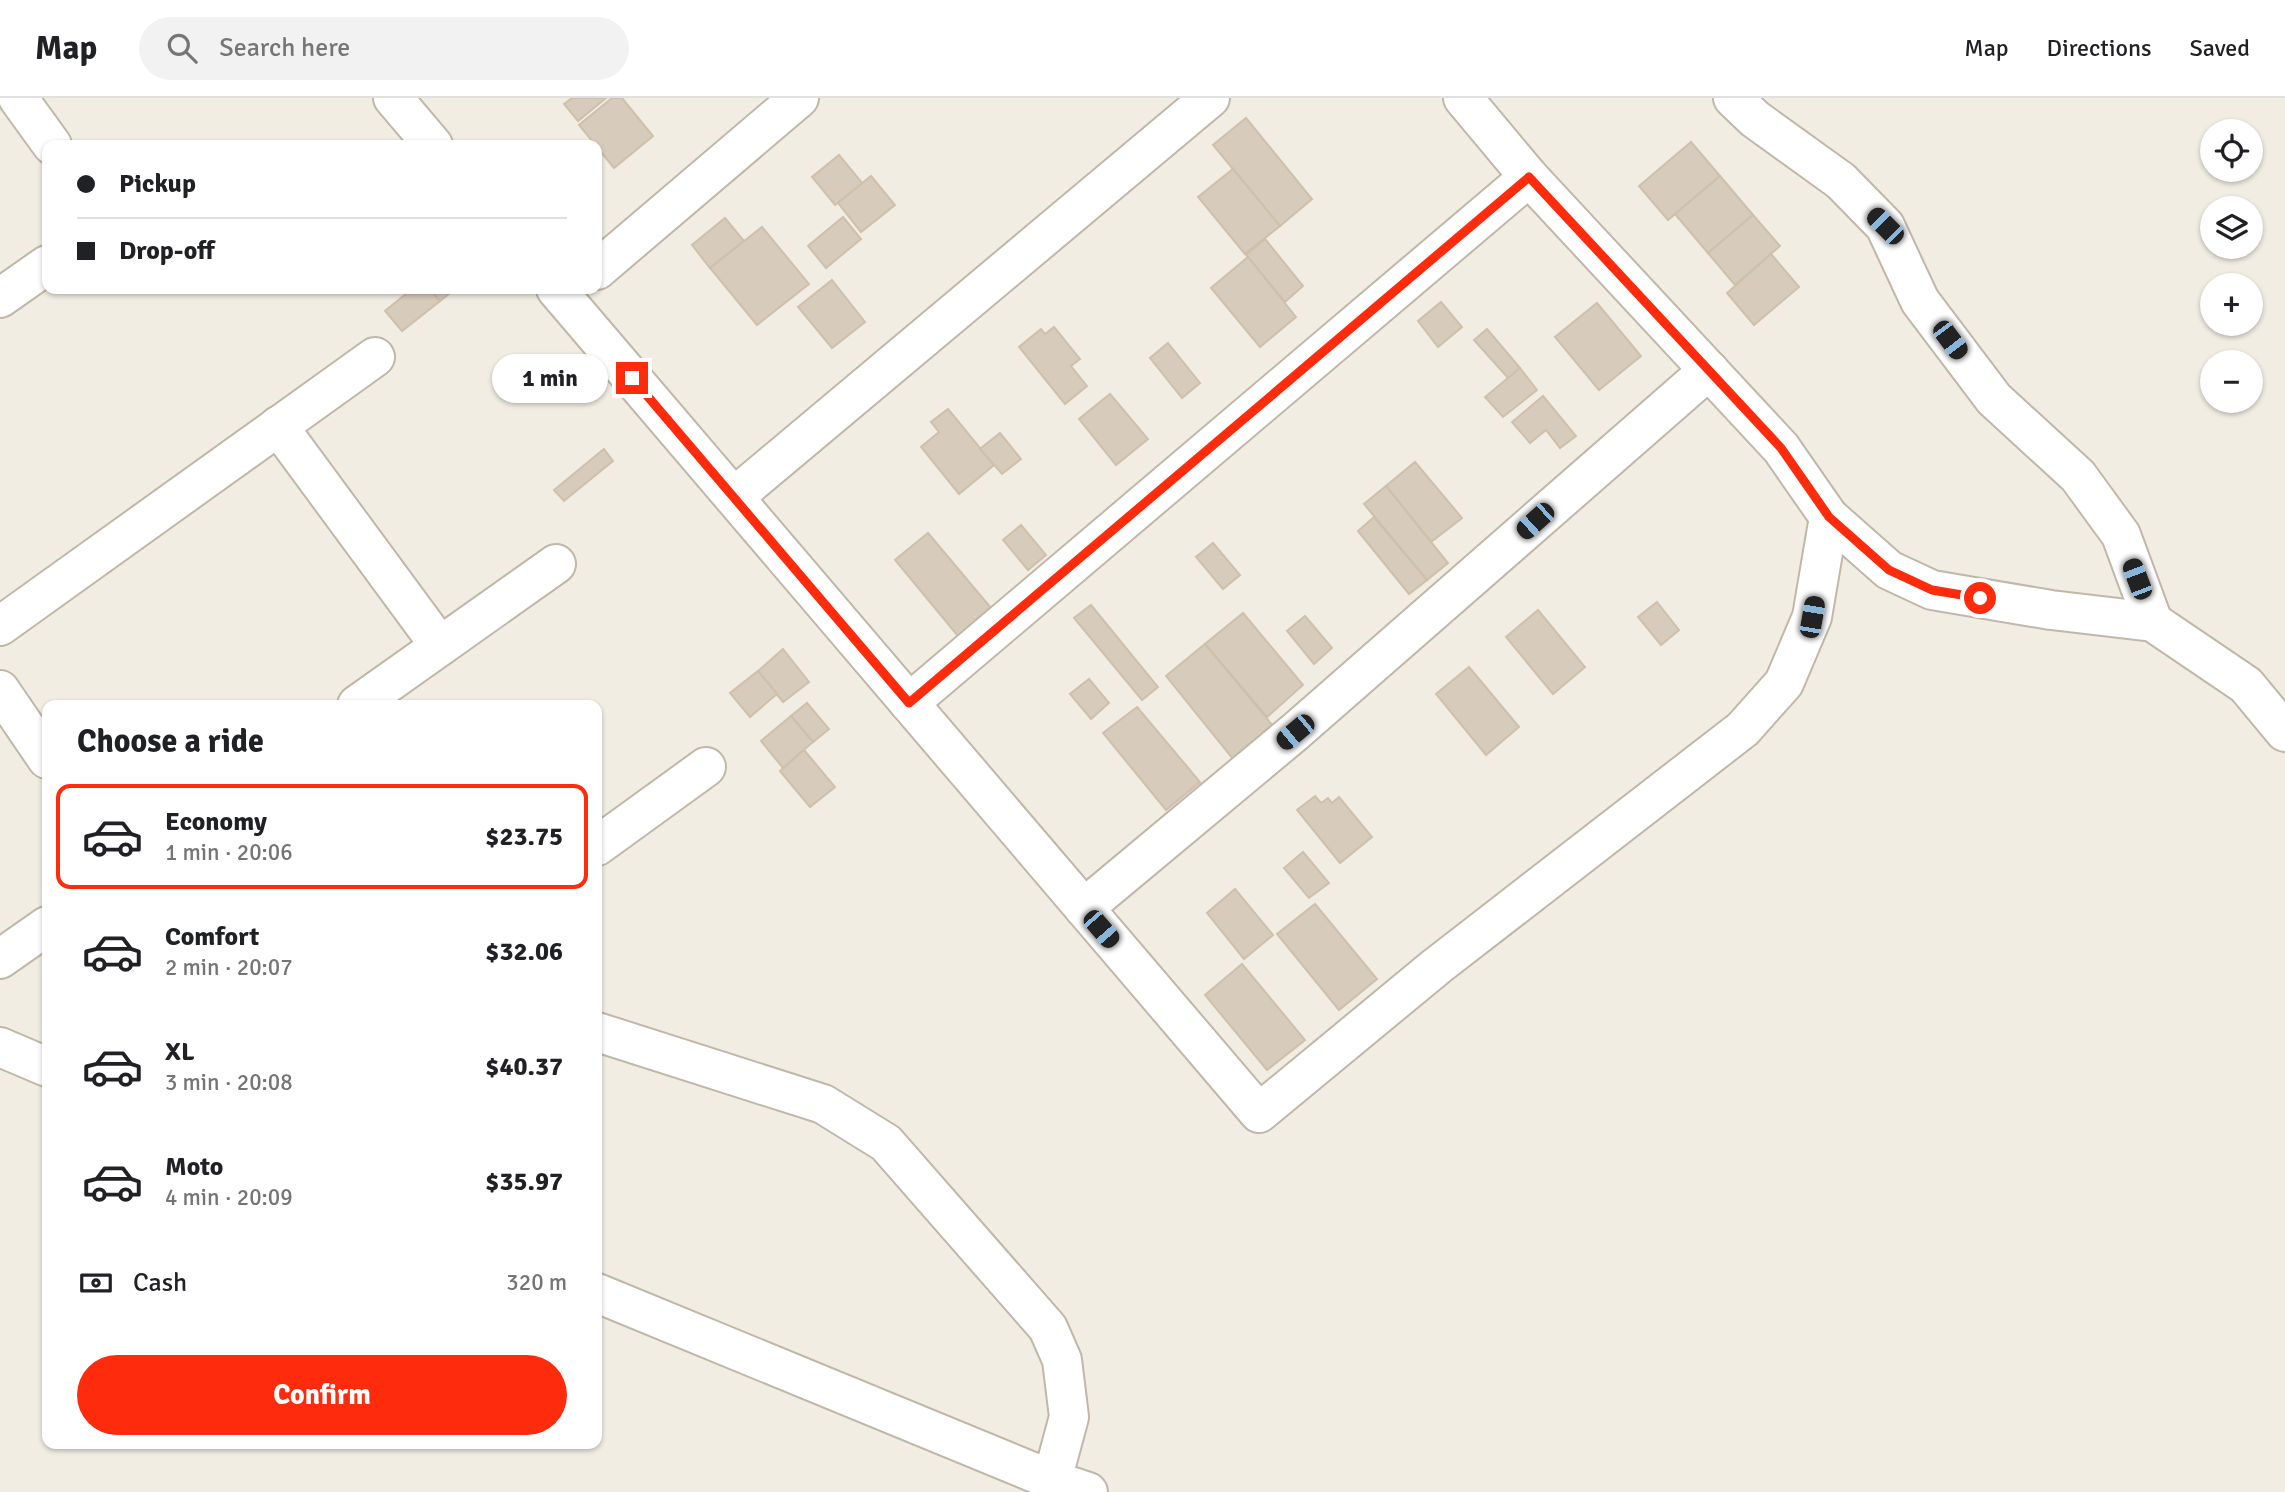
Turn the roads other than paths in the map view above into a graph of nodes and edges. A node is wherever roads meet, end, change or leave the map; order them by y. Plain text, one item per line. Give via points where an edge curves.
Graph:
1 (18, 98) edge
2 (393, 98) edge
3 (799, 98) edge
4 (1210, 98) edge
5 (1463, 98) edge
6 (1750, 105) edge
7 (48, 140) edge
8 (429, 140) edge
9 (1529, 177) junction
10 (602, 267) edge
11 (42, 269) edge
12 (567, 294) edge
13 (0, 298) edge
14 (374, 357) dead end
15 (1709, 370) junction
16 (278, 426) junction
17 (734, 497) junction
18 (1829, 517) junction
19 (556, 564) dead end
20 (2153, 622) junction
21 (0, 626) edge
22 (440, 646) junction
23 (0, 690) edge
24 (364, 700) edge
25 (909, 703) junction
26 (2285, 732) edge
27 (42, 752) edge
28 (706, 768) dead end
29 (602, 842) edge
30 (1084, 908) junction
31 (42, 930) edge
32 (0, 959) edge
33 (602, 1034) edge
34 (0, 1047) edge
35 (42, 1065) edge
36 (602, 1295) edge
37 (1052, 1480) junction
38 (1088, 1492) edge

1 - 7 street
2 - 8 street
3 - 10 street
4 - 17 street
5 - 9 street
6 - 20 street via 1841,181 1885,226 1920,301 1994,399 2078,475 2121,535
9 - 15 street
9 - 25 street
11 - 13 street
12 - 17 street
14 - 16 street
15 - 18 street via 1781,448
15 - 30 street via 1295,732
16 - 21 street
16 - 22 street
17 - 25 street
18 - 20 street via 1889,570 1932,590
18 - 30 street via 1812,617 1784,683 1743,729 1437,966 1259,1113
19 - 22 street
20 - 26 street via 2246,685
22 - 24 street
23 - 27 street
25 - 30 street
28 - 29 street
31 - 32 street
33 - 37 street via 823,1104 886,1143 1048,1328 1062,1360 1069,1417
34 - 35 street
36 - 37 street
37 - 38 street

